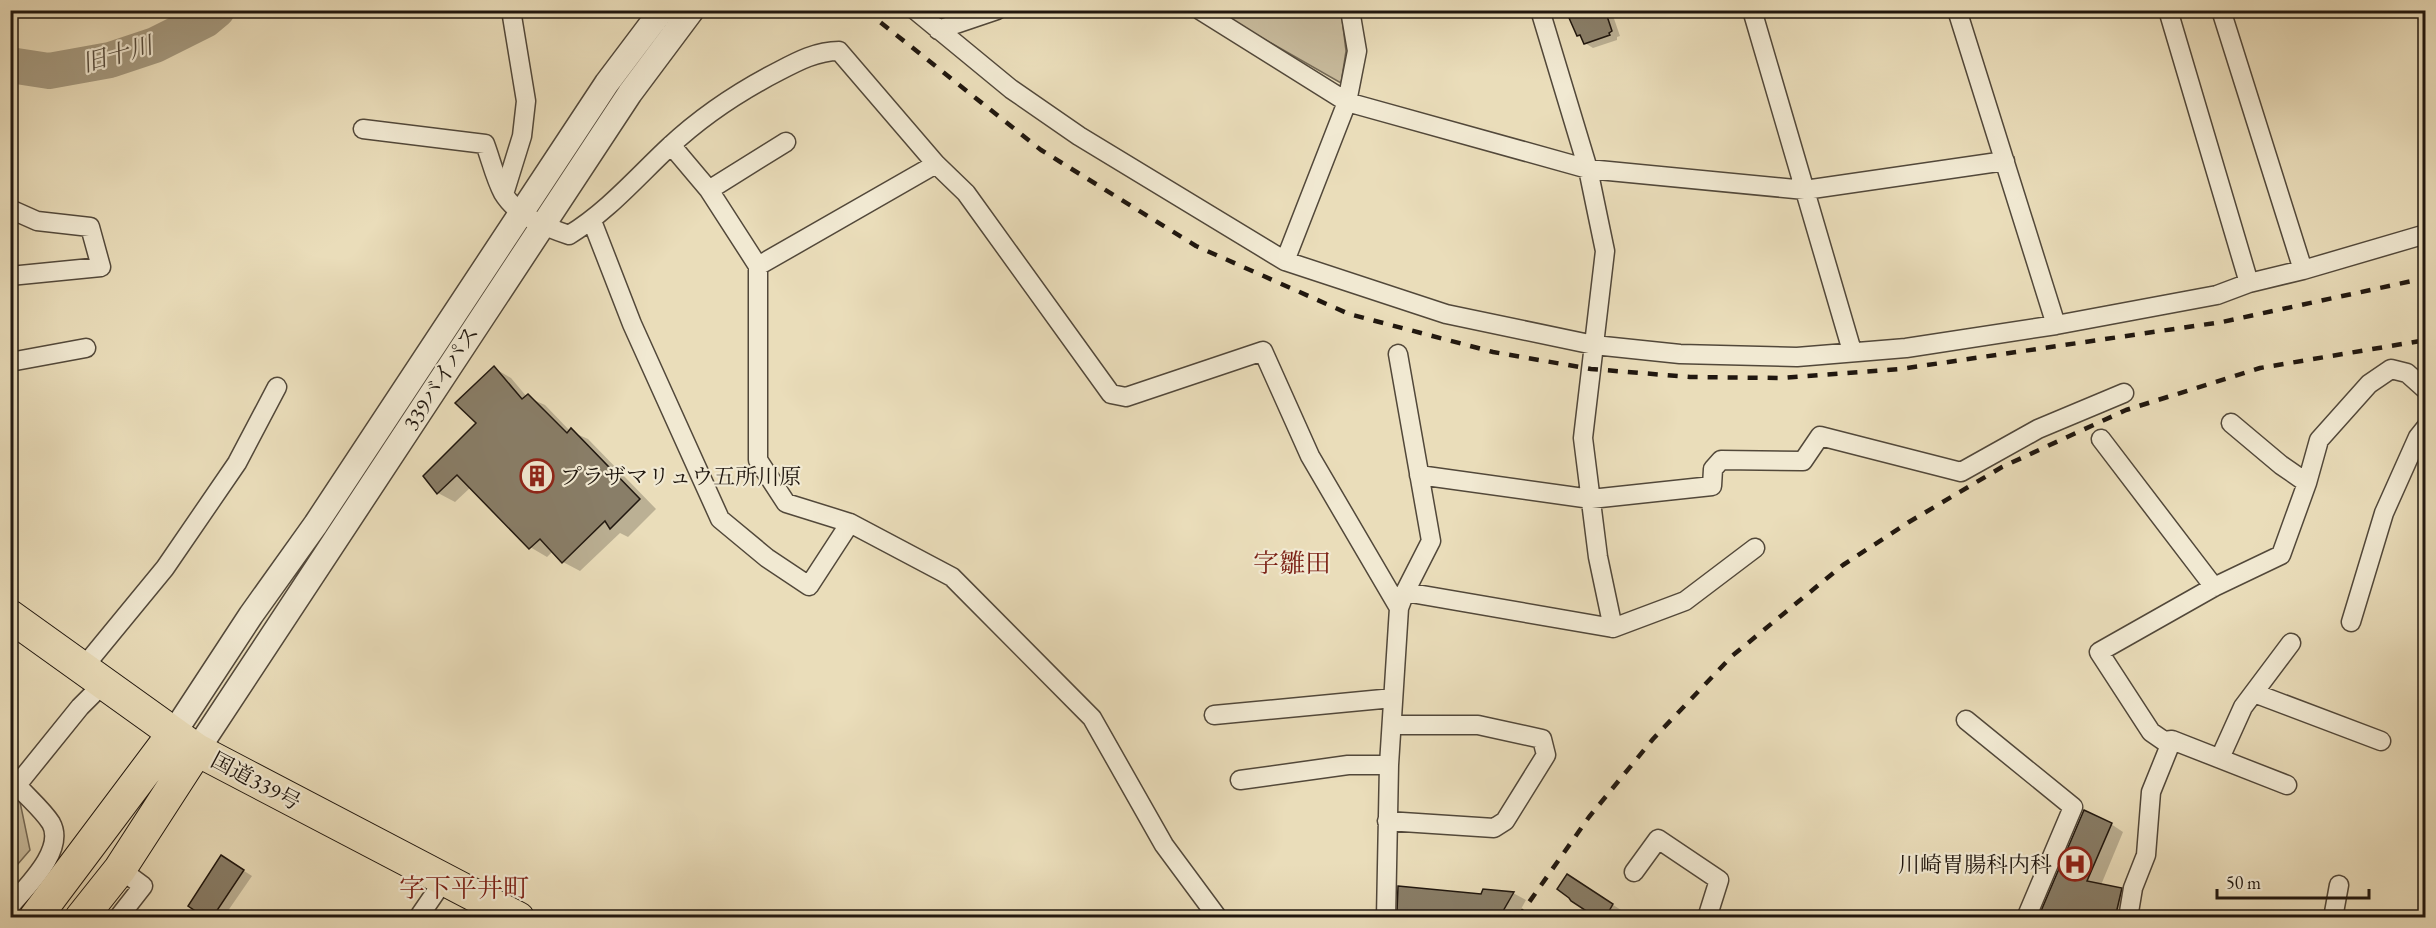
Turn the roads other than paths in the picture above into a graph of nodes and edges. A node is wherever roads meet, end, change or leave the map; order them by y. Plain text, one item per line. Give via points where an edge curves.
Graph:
1 (511, 10) edge
2 (662, 10) edge
3 (692, 10) edge
4 (915, 10) edge
5 (997, 10) edge
6 (1200, 10) edge
7 (1350, 10) edge
8 (1540, 10) edge
9 (1752, 10) edge
10 (1957, 10) edge
11 (2168, 10) edge
12 (2221, 10) edge
13 (938, 30) junction
14 (1347, 102) junction
15 (363, 129) dead end
16 (786, 142) dead end
17 (671, 145) junction
18 (2005, 161) junction
19 (936, 164) junction
20 (1588, 169) junction
21 (709, 190) junction
22 (1805, 190) junction
23 (504, 194) junction
24 (10, 209) edge
25 (532, 219) junction
26 (592, 221) junction
27 (2426, 234) edge
28 (1285, 261) junction
29 (758, 266) junction
30 (2303, 270) junction
31 (10, 276) edge
32 (2249, 283) junction
33 (2056, 325) junction
34 (1594, 345) junction
35 (86, 348) dead end
36 (1852, 351) junction
37 (1398, 354) dead end
38 (10, 362) edge
39 (277, 387) dead end
40 (2426, 390) edge
41 (2124, 393) dead end
42 (2231, 423) dead end
43 (2426, 427) edge
44 (2101, 439) dead end
45 (1419, 474) junction
46 (2307, 483) junction
47 (1591, 499) junction
48 (850, 523) junction
49 (1755, 548) dead end
50 (2214, 587) junction
51 (1402, 600) junction
52 (10, 616) edge
53 (2350, 622) dead end
54 (1613, 628) junction
55 (2291, 643) dead end
56 (93, 676) junction
57 (2254, 693) junction
58 (1394, 698) junction
59 (1215, 715) dead end
60 (1966, 720) dead end
61 (1392, 725) junction
62 (2172, 740) junction
63 (2381, 741) dead end
64 (185, 742) junction
65 (2220, 758) junction
66 (1389, 765) junction
67 (1240, 780) dead end
68 (14, 782) edge
69 (2287, 785) dead end
70 (1387, 821) junction
71 (120, 869) junction
72 (1634, 872) dead end
73 (444, 880) junction
74 (2339, 885) dead end
75 (10, 906) edge
76 (35, 918) edge
77 (81, 918) edge
78 (118, 918) edge
79 (418, 918) edge
80 (518, 918) edge
81 (1218, 918) edge
82 (1386, 918) edge
83 (1707, 918) edge
84 (2025, 918) edge
85 (2128, 918) edge
86 (2333, 918) edge

1 - 23 street via 526,101 522,136
2 - 25 street via 608,83
3 - 25 street, 339バイパス
4 - 13 street
5 - 13 street
6 - 14 street
7 - 14 street via 1357,51
8 - 20 street
9 - 22 street
10 - 18 street
11 - 32 street
12 - 30 street
13 - 28 street via 1011,89 1079,136
14 - 20 street
14 - 28 street
15 - 23 street via 485,144
16 - 21 street
17 - 19 street via 760,80 824,51 839,51
17 - 21 street
17 - 26 street
18 - 22 street
18 - 33 street
19 - 29 street
19 - 51 street via 966,193 1111,394 1126,397 1263,351 1310,456
20 - 22 street
20 - 34 street via 1605,251
21 - 29 street
22 - 36 street
23 - 25 street
24 - 31 street via 37,221 90,227 101,267
25 - 26 street via 569,235
25 - 64 street, 339バイパス
26 - 48 street via 632,324 720,519 809,586
27 - 30 street
28 - 34 street via 1446,314
29 - 48 street via 758,460 786,503
30 - 32 street
32 - 33 street via 2217,295
33 - 36 street via 1906,348
34 - 36 street via 1731,356 1797,357
34 - 47 street via 1583,438
35 - 38 street
37 - 45 street
39 - 56 street via 237,464
40 - 46 street via 2407,373 2391,369 2369,384 2319,440
41 - 47 street via 2038,429 1961,472 1820,436 1803,461 1721,460 1713,469 1712,486
42 - 46 street
43 - 53 street via 2384,513
44 - 50 street
45 - 47 street
45 - 51 street via 1431,541
46 - 50 street via 2281,555
47 - 54 street
48 - 81 street via 952,577 1092,718 1164,845
49 - 54 street via 1684,601
50 - 62 street via 2099,652 2151,732 2164,741
51 - 54 street
51 - 58 street
52 - 56 highway, 国道339号
55 - 57 street
56 - 64 highway, 国道339号
56 - 68 street via 80,707
57 - 63 street
57 - 65 street
58 - 59 street
58 - 61 street
60 - 84 street via 2073,807
61 - 66 street
61 - 70 street via 1478,725 1542,739 1546,755 1505,821 1494,828
62 - 65 street
62 - 85 street via 2151,792 2146,855 2133,888
64 - 71 highway
64 - 73 highway, 国道339号
64 - 76 highway
65 - 69 street
66 - 67 street via 1348,765
66 - 70 street
68 - 75 street via 51,824 55,841 49,859
70 - 82 street
71 - 77 highway
71 - 78 street via 143,886
72 - 83 street via 1658,838 1719,880
73 - 79 street
73 - 80 highway, 国道339号
74 - 86 street

